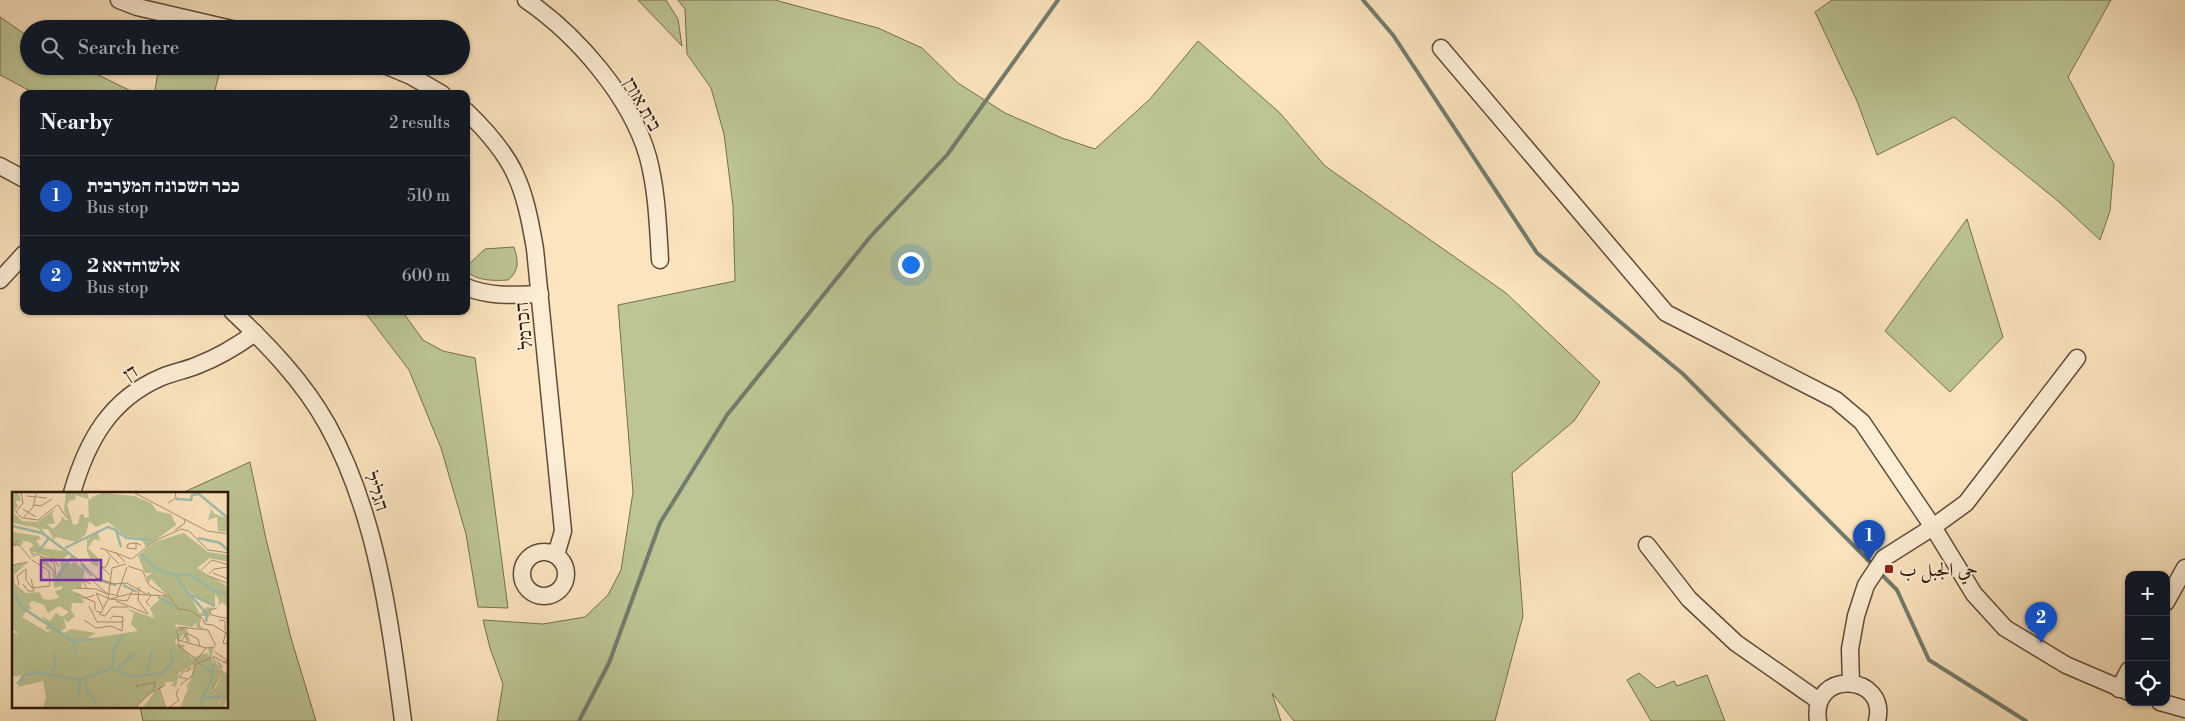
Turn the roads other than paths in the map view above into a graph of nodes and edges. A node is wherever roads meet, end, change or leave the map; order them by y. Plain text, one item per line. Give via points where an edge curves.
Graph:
1 (119, 0) edge
2 (526, 0) edge
3 (193, 20) edge
4 (1441, 48) dead end
5 (409, 75) edge
6 (435, 90) edge
7 (470, 115) edge
8 (0, 166) edge
9 (20, 177) edge
10 (20, 258) edge
11 (660, 260) dead end
12 (0, 280) edge
13 (470, 288) edge
14 (540, 294) junction
15 (236, 315) edge
16 (255, 333) junction
17 (2077, 358) dead end
18 (73, 492) edge
19 (1933, 527) junction
20 (1647, 545) dead end
21 (556, 555) dead end
22 (2185, 568) edge
23 (2170, 595) edge
24 (1851, 683) junction
25 (2124, 690) edge
26 (1819, 701) junction
27 (2170, 705) edge
28 (2185, 709) edge
29 (403, 721) edge
30 (1818, 721) edge
31 (1878, 721) edge

1 - 3 street
2 - 11 street, בית אורן via 568,34 598,68 636,126 648,157 656,195
4 - 19 street via 1666,313 1836,400 1862,422
5 - 6 street
7 - 14 street, הכרמל via 500,147 524,192 536,249
8 - 9 street
10 - 12 street
13 - 14 street via 506,295
14 - 21 street, הכרמל via 563,531
15 - 16 street, הגליל
16 - 18 street, דן via 223,354 142,387 118,405 99,428 84,456
16 - 29 street, הגליל via 304,390 327,423 350,472 373,543
17 - 19 street via 1966,503
19 - 24 street via 1884,558 1866,586 1850,650
19 - 25 street via 1974,594 2006,628 2066,665
20 - 26 street via 1689,599 1736,643
22 - 23 street
24 - 26 street via 1832,687
24 - 31 street via 1860,685 1874,698
26 - 30 street
27 - 28 street

